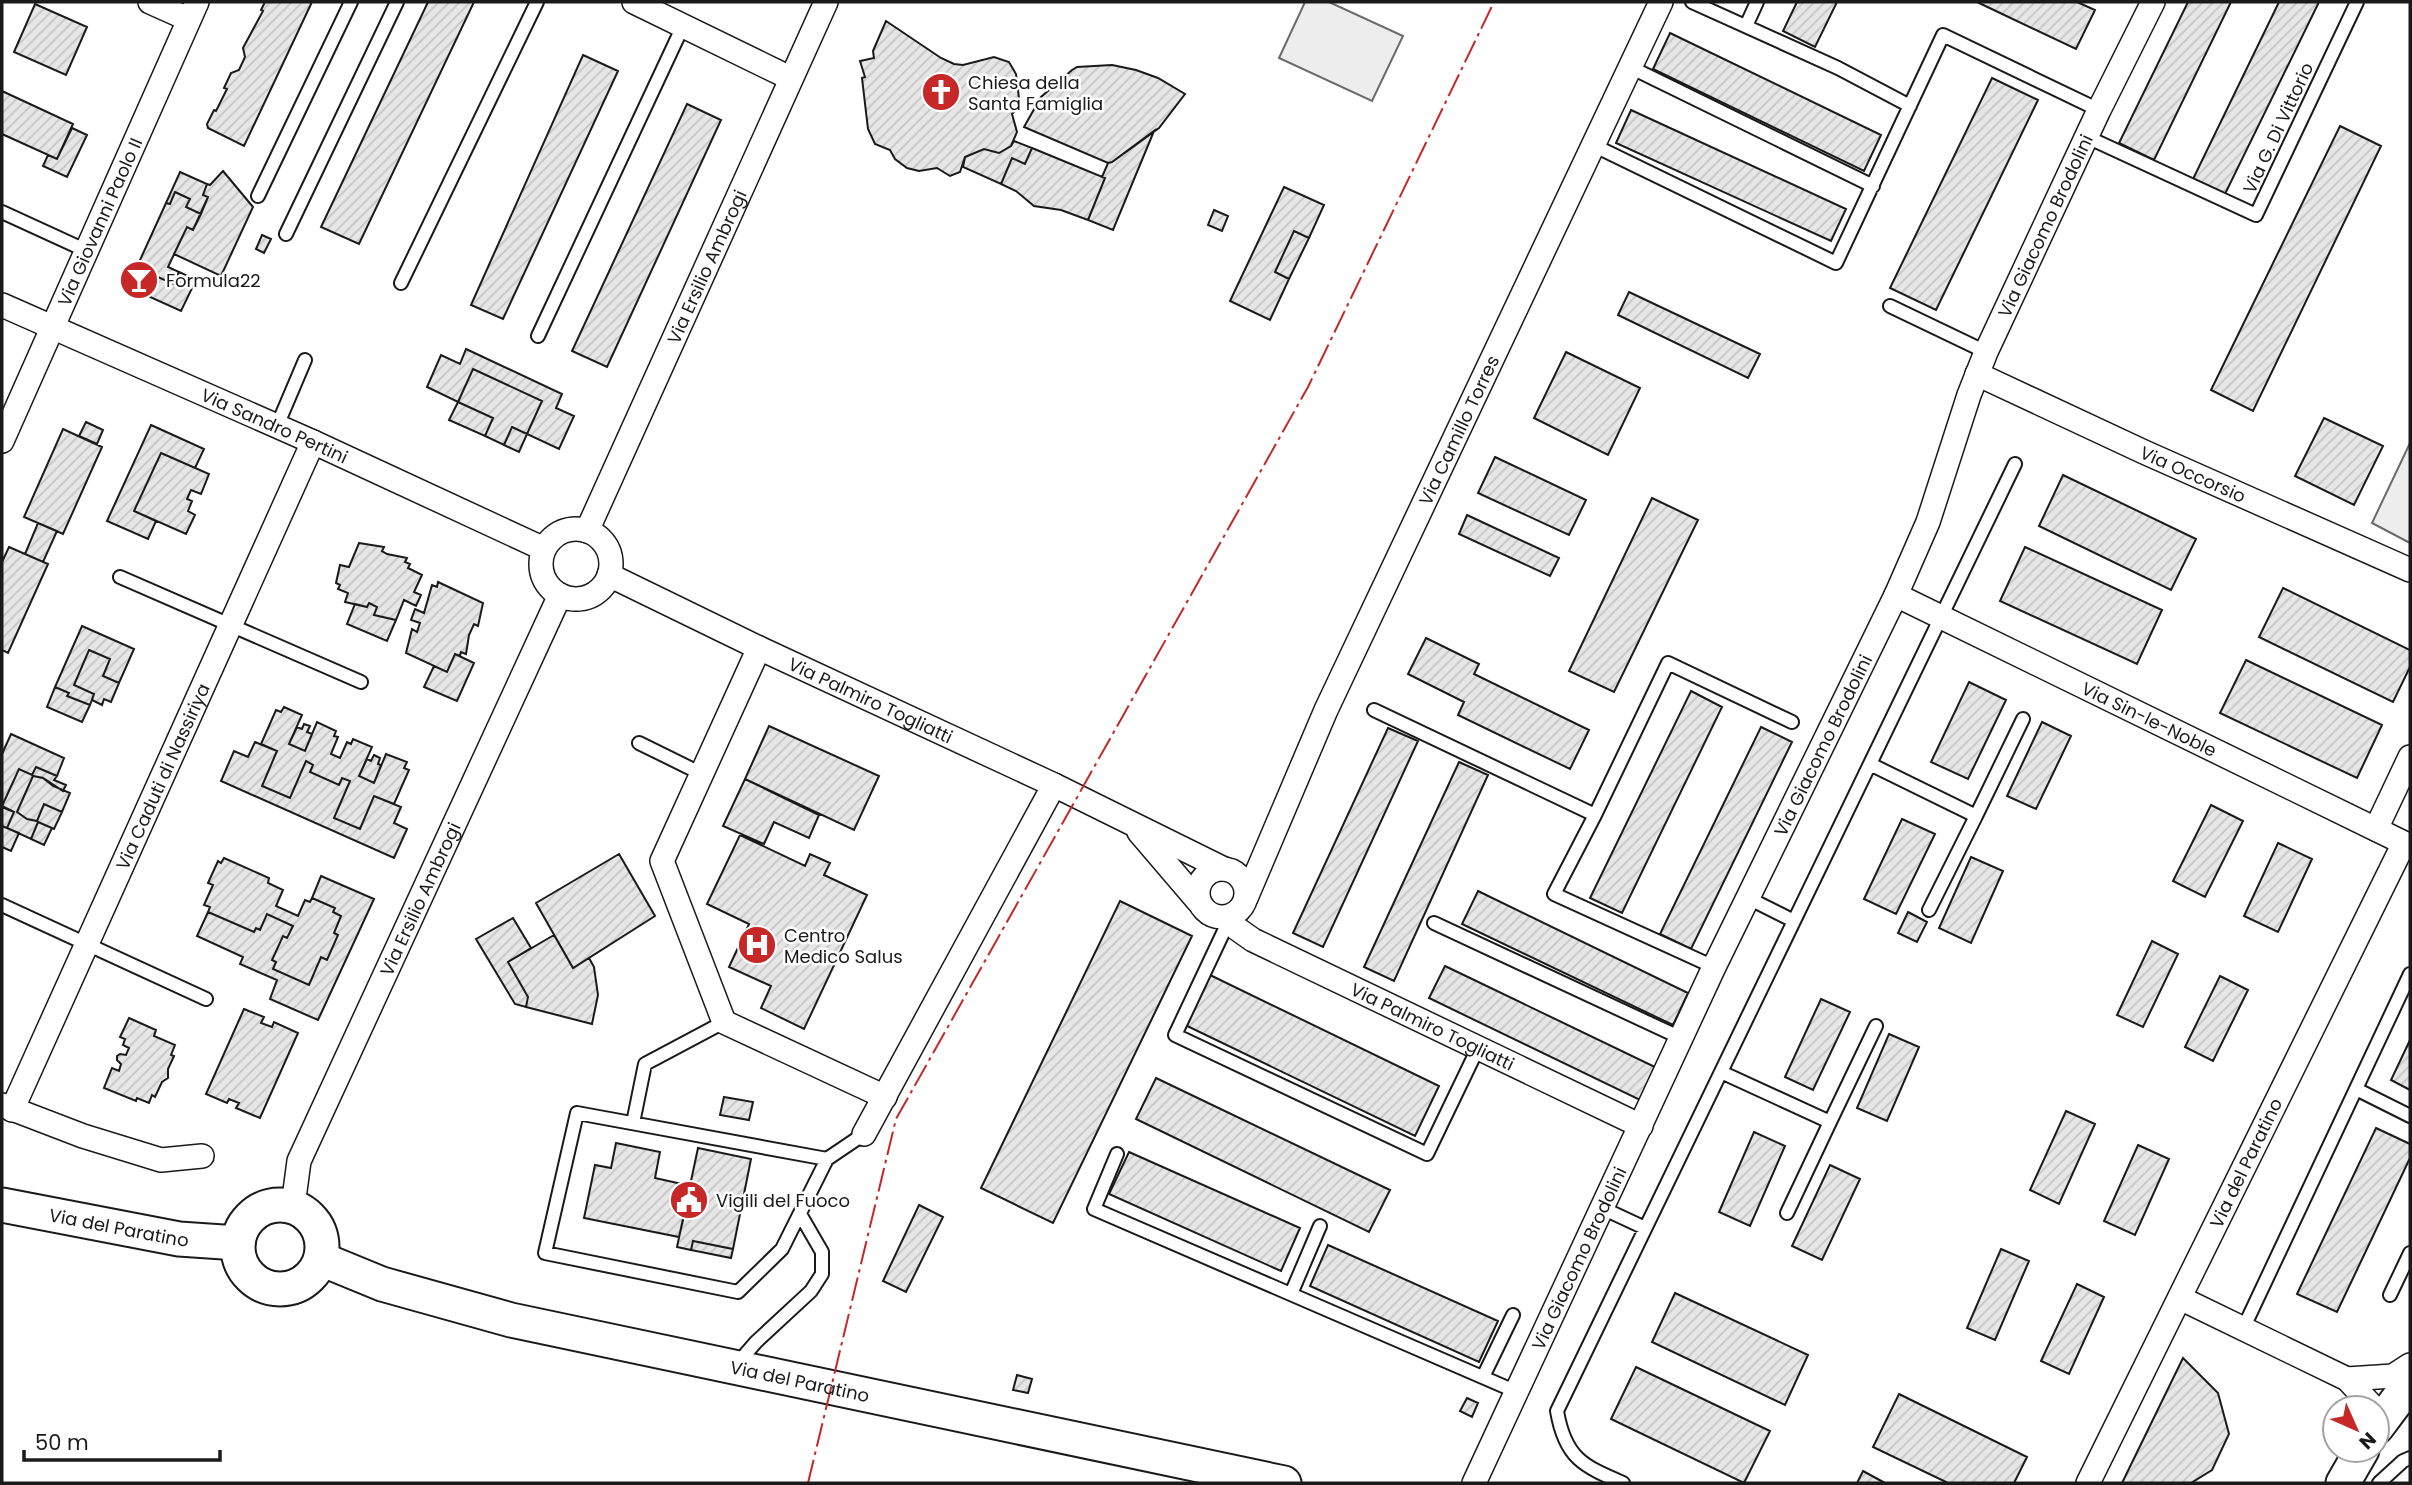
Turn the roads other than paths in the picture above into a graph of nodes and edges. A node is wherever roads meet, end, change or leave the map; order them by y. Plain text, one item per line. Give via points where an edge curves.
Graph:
1 (150, 2) edge
2 (351, 2) edge
3 (397, 2) edge
4 (537, 2) edge
5 (634, 2) edge
6 (825, 2) edge
7 (1661, 2) edge
8 (1692, 2) edge
9 (1757, 2) edge
10 (2153, 2) edge
11 (2357, 2) edge
12 (193, 10) edge
13 (673, 15) edge
14 (1746, 26) junction
15 (1630, 67) junction
16 (790, 78) junction
17 (1910, 106) junction
18 (2099, 110) junction
19 (2087, 137) junction
20 (1593, 145) junction
21 (1873, 186) junction
22 (258, 196) dead end
23 (2, 212) edge
24 (286, 234) dead end
25 (87, 251) junction
26 (401, 283) dead end
27 (2, 305) edge
28 (1889, 306) dead end
29 (53, 327) junction
30 (538, 336) dead end
31 (1986, 352) junction
32 (305, 360) dead end
33 (1978, 374) junction
34 (277, 426) junction
35 (2, 441) edge
36 (313, 442) junction
37 (2015, 464) dead end
38 (587, 531) junction
39 (544, 549) junction
40 (2410, 570) edge
41 (609, 575) junction
42 (120, 577) dead end
43 (560, 595) junction
44 (1896, 595) junction
45 (1942, 617) junction
46 (229, 626) junction
47 (759, 648) junction
48 (361, 682) dead end
49 (1374, 710) dead end
50 (2023, 719) dead end
51 (1792, 722) dead end
52 (639, 743) dead end
53 (2410, 757) edge
54 (1870, 764) junction
55 (702, 774) junction
56 (1054, 785) junction
57 (1595, 816) junction
58 (1976, 816) junction
59 (1132, 825) junction
60 (2376, 829) junction
61 (2404, 843) joint
62 (1262, 860) junction
63 (1229, 870) junction
64 (1246, 898) junction
65 (1748, 898) junction
66 (1198, 901) junction
67 (2, 905) edge
68 (1929, 910) dead end
69 (1231, 916) junction
70 (1794, 921) junction
71 (1434, 923) dead end
72 (87, 944) junction
73 (1714, 967) junction
74 (2410, 974) edge
75 (2407, 990) edge
76 (206, 999) dead end
77 (724, 1022) junction
78 (1876, 1026) dead end
79 (1681, 1038) junction
80 (1478, 1048) junction
81 (1721, 1072) junction
82 (2356, 1089) junction
83 (885, 1097) junction
84 (7, 1107) edge
85 (2410, 1116) edge
86 (1830, 1122) junction
87 (633, 1123) junction
88 (1641, 1126) junction
89 (864, 1134) joint
90 (1117, 1154) dead end
91 (202, 1156) dead end
92 (828, 1159) junction
93 (2, 1205) edge
94 (293, 1206) junction
95 (1602, 1208) junction
96 (1787, 1213) dead end
97 (800, 1214) junction
98 (1320, 1226) dead end
99 (1645, 1228) junction
100 (239, 1243) junction
101 (2410, 1253) edge
102 (321, 1259) junction
103 (1291, 1294) junction
104 (2390, 1295) dead end
105 (2180, 1298) junction
106 (1513, 1315) dead end
107 (2243, 1329) junction
108 (2410, 1365) edge
109 (734, 1367) junction
110 (1483, 1377) junction
111 (2347, 1379) junction
112 (2410, 1383) edge
113 (1517, 1392) junction
114 (2361, 1394) edge
115 (2391, 1408) edge
116 (2410, 1458) edge
117 (2354, 1464) edge
118 (1284, 1483) edge
119 (1474, 1483) edge
120 (1623, 1483) edge
121 (2088, 1483) edge
122 (2343, 1483) edge
123 (2379, 1483) edge

1 - 12 street
2 - 22 lane
3 - 24 lane
4 - 26 lane
5 - 13 street
6 - 16 street, Via Ersilio Ambrogi
7 - 15 street, Via Camillo Torres
8 - 14 lane
9 - 14 lane
10 - 18 street, Via Giacomo Brodolini
11 - 19 lane, Via G. Di Vittorio via 2256,215
12 - 25 street, Via Giovanni Paolo II
13 - 16 street
13 - 30 lane
14 - 17 lane
15 - 20 street, Via Camillo Torres
15 - 21 lane
16 - 38 street, Via Ersilio Ambrogi
17 - 18 lane via 1943,35
17 - 21 lane
18 - 19 street, Via Giacomo Brodolini
19 - 31 street, Via Giacomo Brodolini
20 - 21 lane via 1836,263
20 - 62 street, Via Camillo Torres via 1326,710
23 - 25 lane
25 - 29 street, Via Giovanni Paolo II
27 - 29 street, Via Sandro Pertini
28 - 31 lane
29 - 34 street, Via Sandro Pertini
29 - 35 street, Via Giovanni Paolo II
31 - 33 street, Via Giacomo Brodolini
32 - 34 lane
33 - 40 street, Via Occorsio
33 - 44 street, Via Giacomo Brodolini via 1928,522
34 - 36 street, Via Sandro Pertini
36 - 39 street, Via Sandro Pertini
36 - 46 street, Via Caduti di Nassiriya
37 - 45 lane
38 - 39 street via 558,534
38 - 41 street via 609,553
39 - 43 street via 545,580
41 - 43 street via 594,593 583,598
41 - 47 street, Via Palmiro Togliatti
42 - 46 lane
43 - 94 street, Via Ersilio Ambrogi via 299,1161
44 - 45 street, Via Sin-le-Noble
44 - 65 street, Via Giacomo Brodolini
45 - 54 lane
45 - 60 street, Via Sin-le-Noble
46 - 48 lane
46 - 72 street, Via Caduti di Nassiriya
47 - 55 street
47 - 56 street, Via Palmiro Togliatti
49 - 57 lane
50 - 58 lane
51 - 57 lane via 1668,663
52 - 55 lane
53 - 60 street
54 - 58 lane
54 - 70 lane
55 - 77 street via 662,861
56 - 59 street, Via Palmiro Togliatti
56 - 83 street
57 - 73 lane via 1553,894
58 - 68 lane
59 - 63 street, Via Palmiro Togliatti
59 - 66 street, Via Palmiro Togliatti
60 - 61 street, Via Sin-le-Noble
61 - 105 street, Via del Paratino
62 - 63 street
62 - 64 street, Via Camillo Torres
63 - 64 street via 1243,881
63 - 66 street via 1216,869 1202,878
64 - 69 street
65 - 70 lane
65 - 73 street, Via Giacomo Brodolini
66 - 69 street via 1216,917
67 - 72 lane
69 - 80 street, Via Palmiro Togliatti via 1236,928 1253,940
69 - 80 lane via 1175,1035 1427,1154
70 - 81 lane
71 - 79 lane
72 - 76 lane
72 - 84 street, Via Caduti di Nassiriya
73 - 79 street, Via Giacomo Brodolini
74 - 75 lane
75 - 82 lane
77 - 83 street
77 - 87 lane via 645,1064
78 - 86 lane
79 - 88 street, Via Giacomo Brodolini
80 - 88 street, Via Palmiro Togliatti
81 - 86 lane
81 - 99 lane
82 - 85 lane
82 - 107 lane
83 - 89 street
84 - 91 street via 161,1160
86 - 96 lane
87 - 92 lane
87 - 97 lane via 577,1113 545,1253 738,1292 782,1249
88 - 95 street, Via Giacomo Brodolini
89 - 92 lane
90 - 103 lane via 1094,1209
92 - 97 lane
93 - 100 main road, Via del Paratino via 179,1239
94 - 100 main road via 274,1205 257,1212 244,1225
94 - 102 main road via 318,1226
95 - 99 lane
95 - 113 street, Via Giacomo Brodolini
97 - 109 lane via 822,1252 822,1274 811,1291
98 - 103 lane
99 - 120 lane via 1557,1411 1566,1446 1596,1472
100 - 102 main road via 247,1272 272,1288 302,1283
101 - 104 lane
102 - 109 main road, Via del Paratino via 382,1284 511,1320
103 - 110 lane
105 - 107 street
105 - 121 street, Via del Paratino
106 - 110 lane
107 - 111 street
108 - 111 street via 2393,1376
109 - 118 main road, Via del Paratino
110 - 113 lane
111 - 114 street
112 - 115 main road
113 - 119 street, Via Giacomo Brodolini
116 - 123 lane
117 - 122 main road

